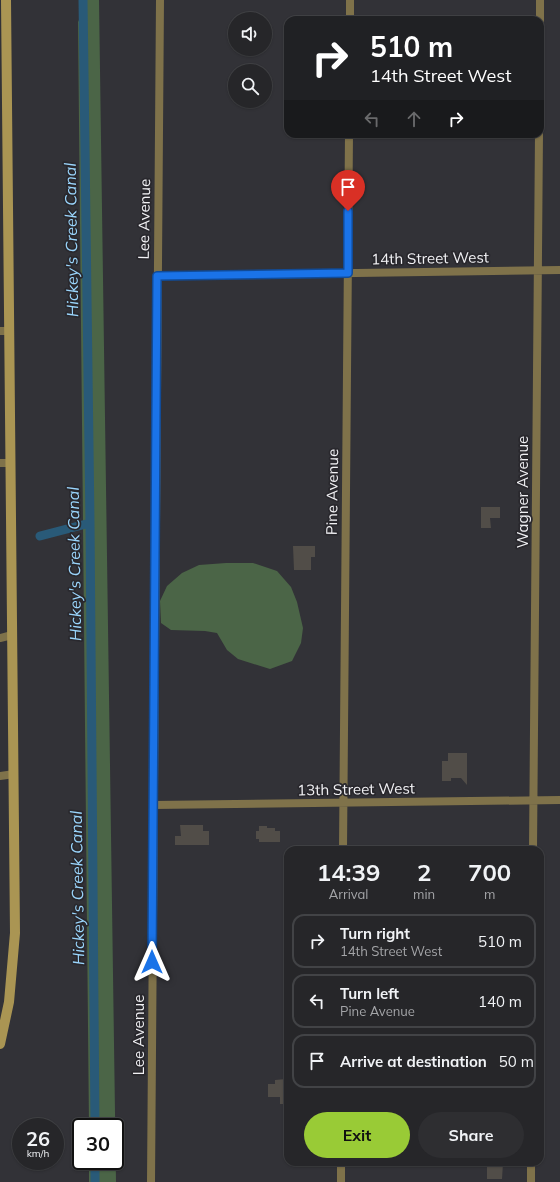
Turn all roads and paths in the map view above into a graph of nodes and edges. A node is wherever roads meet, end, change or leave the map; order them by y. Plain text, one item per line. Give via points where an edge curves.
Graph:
1 (6, 0) edge
2 (160, 0) edge
3 (350, 0) edge
4 (540, 0) edge
5 (350, 16) edge
6 (540, 16) edge
7 (3, 69) edge
8 (349, 138) edge
9 (539, 138) edge
10 (4, 200) edge
11 (538, 270) junction
12 (560, 270) edge
13 (348, 273) junction
14 (157, 276) junction
15 (4, 331) edge
16 (5, 463) edge
17 (12, 635) junction
18 (0, 638) edge
19 (14, 774) junction
20 (0, 776) edge
21 (560, 800) edge
22 (534, 801) junction
23 (343, 803) junction
24 (153, 805) junction
25 (343, 846) edge
26 (533, 846) edge
27 (0, 1044) edge
28 (341, 1166) edge
29 (531, 1166) edge
30 (151, 1182) edge
31 (340, 1182) edge
32 (531, 1182) edge

1 - 7 street
2 - 14 street, Lee Avenue
3 - 5 street
4 - 6 street
7 - 10 street
8 - 13 street, Pine Avenue
9 - 11 street, Wagner Avenue
10 - 15 street
11 - 12 street, 14th Street West
11 - 13 street, 14th Street West
11 - 22 street, Wagner Avenue
13 - 14 street, 14th Street West
13 - 23 street, Pine Avenue
14 - 24 street, Lee Avenue
15 - 16 street
16 - 17 street
17 - 18 street
17 - 19 street
19 - 20 street
19 - 27 street via 14,957 9,1002
21 - 22 street, 13th Street West
22 - 23 street, 13th Street West
22 - 26 street, Wagner Avenue
23 - 24 street, 13th Street West
23 - 25 street, Pine Avenue
24 - 30 street, Lee Avenue
28 - 31 street
29 - 32 street

